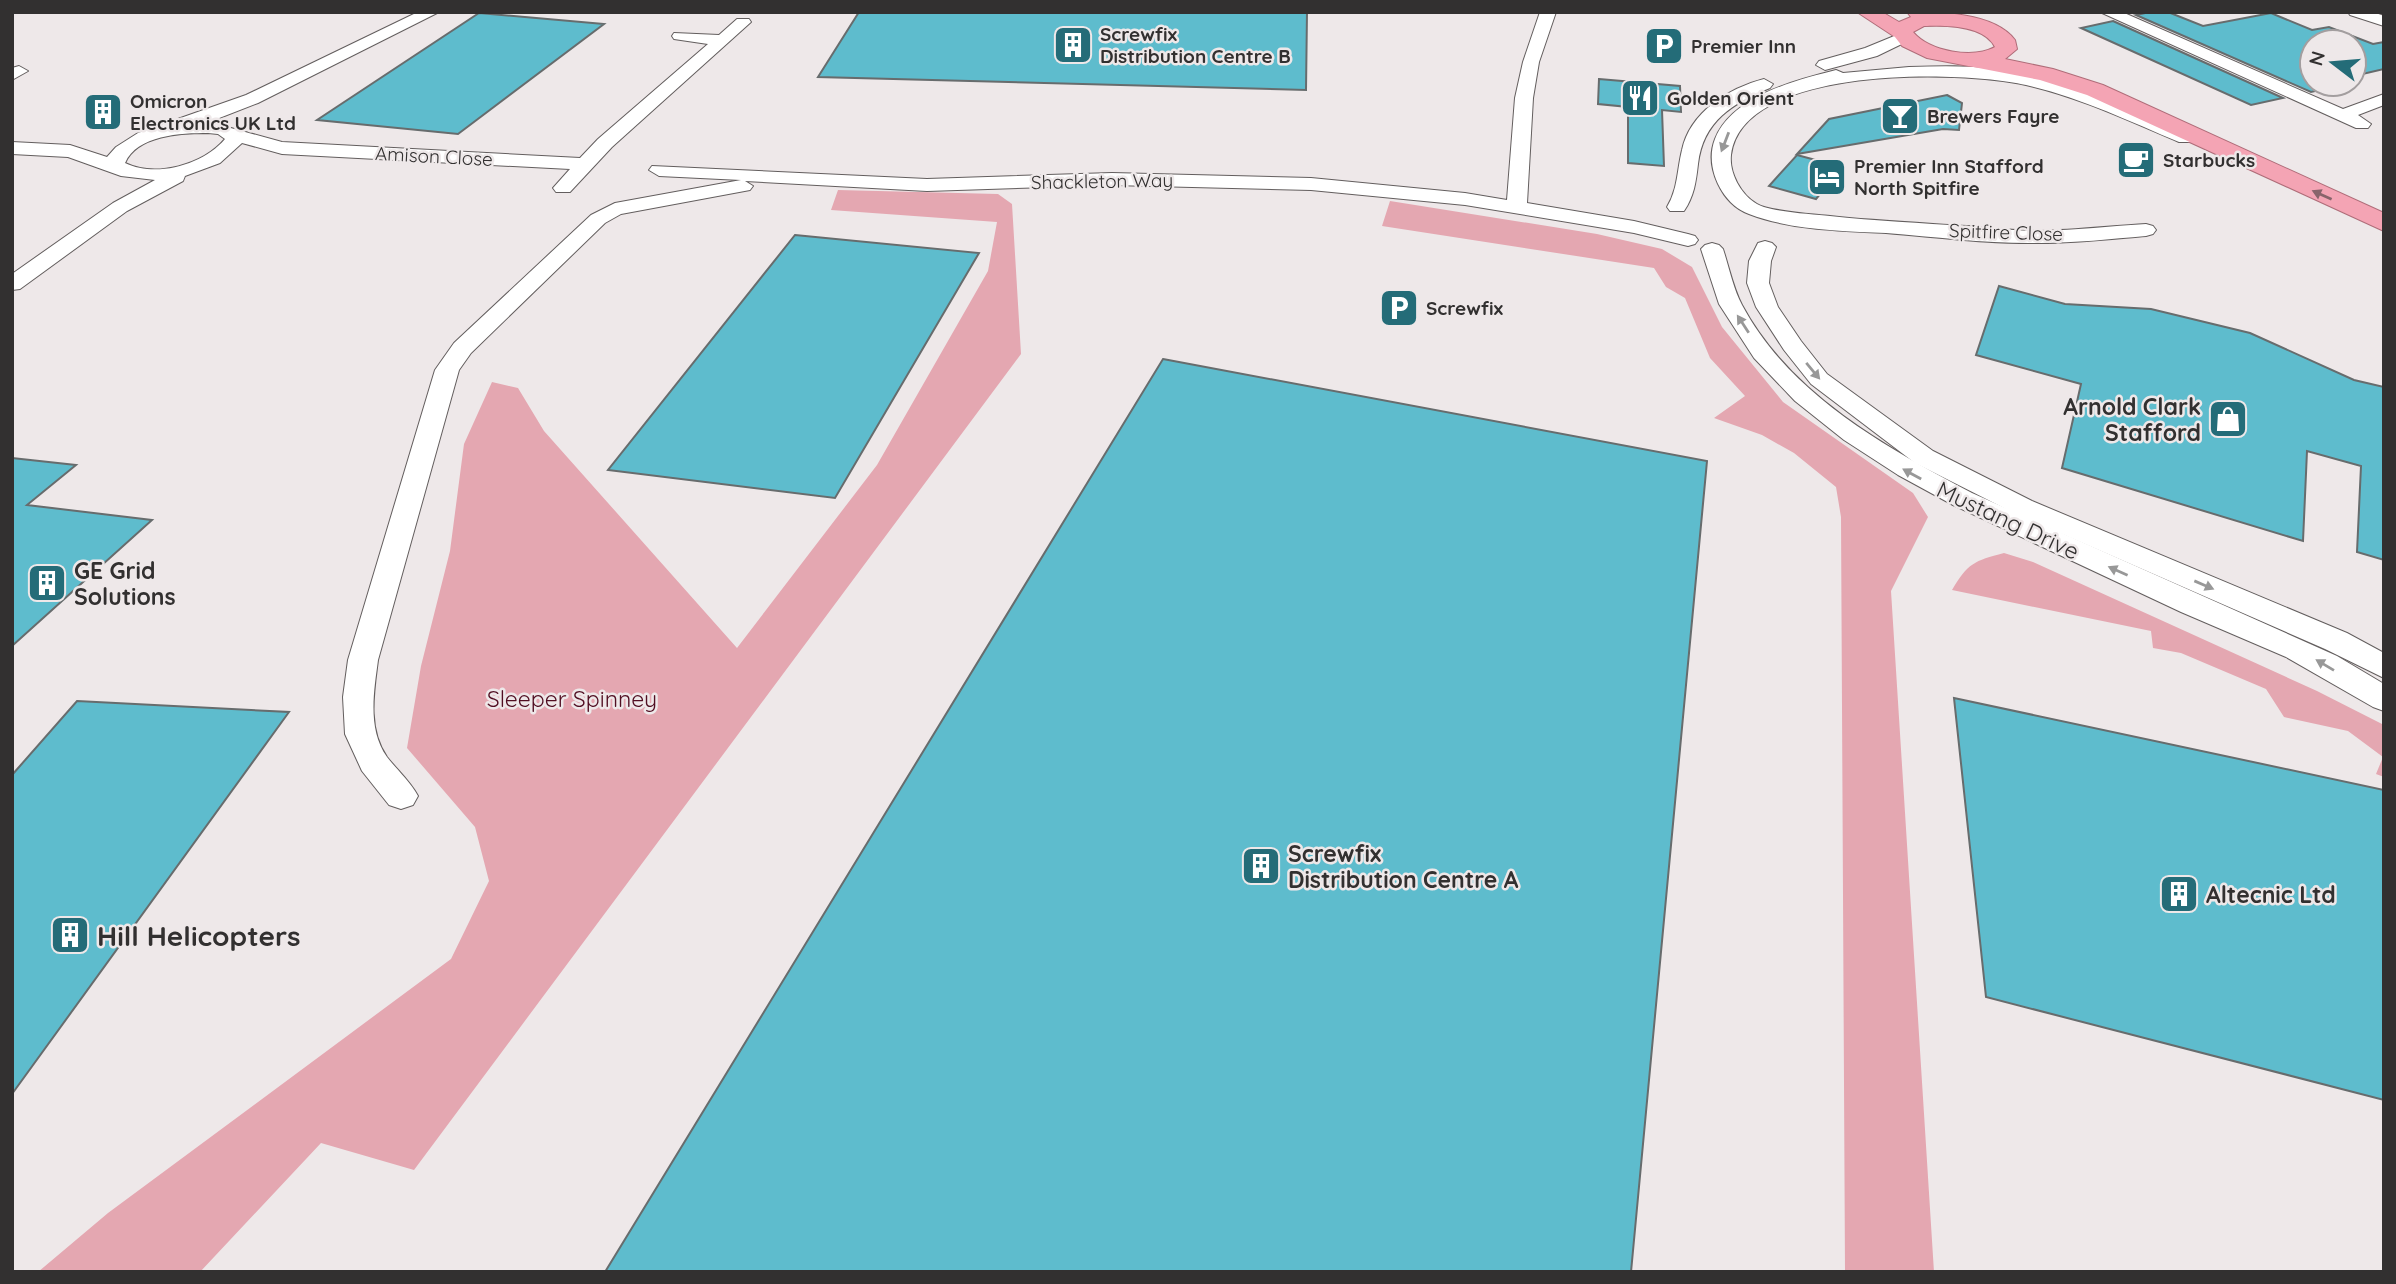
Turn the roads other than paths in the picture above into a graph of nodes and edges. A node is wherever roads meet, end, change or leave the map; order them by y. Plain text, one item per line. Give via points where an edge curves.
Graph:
1 (431, 12) edge
2 (1548, 12) edge
3 (1867, 12) edge
4 (1917, 12) edge
5 (2108, 12) edge
6 (2356, 12) edge
7 (1953, 21) junction
8 (2384, 21) edge
9 (743, 22) dead end
10 (1903, 35) junction
11 (1998, 35) junction
12 (680, 36) dead end
13 (722, 40) junction
14 (1969, 58) junction
15 (1819, 81) junction
16 (252, 99) junction
17 (2384, 99) edge
18 (2343, 116) junction
19 (2362, 124) dead end
20 (165, 132) junction
21 (232, 134) junction
22 (143, 139) junction
23 (12, 148) edge
24 (282, 148) junction
25 (69, 151) junction
26 (208, 161) junction
27 (586, 164) junction
28 (119, 169) junction
29 (659, 170) dead end
30 (2274, 174) junction
31 (768, 177) junction
32 (563, 188) dead end
33 (1710, 200) joint
34 (2384, 203) edge
35 (120, 207) junction
36 (1517, 207) junction
37 (1753, 208) junction
38 (1675, 209) junction
39 (1543, 212) junction
40 (2384, 223) edge
41 (1865, 226) junction
42 (2146, 230) dead end
43 (1736, 247) junction
44 (12, 284) edge
45 (2384, 667) edge
46 (2384, 699) edge
47 (401, 796) dead end

1 - 16 street
2 - 36 street via 1525,89
3 - 10 highway
4 - 7 highway
5 - 18 street
6 - 8 street
7 - 10 highway via 1916,22 1905,26
7 - 11 highway
9 - 13 street
10 - 14 highway via 1926,51
10 - 38 street via 1871,52 1776,78 1713,110 1692,144 1688,186
11 - 14 highway via 2007,45 2002,53
11 - 34 highway
12 - 13 street
13 - 27 street
14 - 15 street via 1894,64
14 - 30 highway via 2095,90
15 - 30 street via 1898,71 1962,71 2018,78 2056,87
15 -> 37 street via 1747,110 1721,146 1723,178 1732,192
16 - 20 street
16 - 21 street via 233,120
17 - 18 street
18 - 19 street
20 - 21 street, Amison Close via 208,127
20 - 22 street
21 - 24 street, Amison Close
21 - 26 street via 229,149
22 - 25 street
22 - 28 street via 120,152 115,160
23 - 25 street
24 - 26 street, Amison Close
24 - 27 street, Amison Close
25 - 28 street, Amison Close
26 - 28 street, Amison Close via 151,175
26 - 35 street
27 - 32 street
28 - 35 street via 129,182
29 - 31 street, Shackleton Way
40 -> 30 highway
31 - 36 street, Shackleton Way via 927,185 1112,179 1297,183
31 - 47 street via 718,192 615,209 598,219 462,348 447,370 363,660 358,703 368,755
33 - 37 street, Spitfire Close
33 - 38 street, Shackleton Way
35 - 44 street
36 - 39 street, Shackleton Way
37 - 41 street, Spitfire Close via 1798,219
37 - 43 street via 1776,226 1778,234
38 - 39 street, Shackleton Way via 1618,215
38 - 43 street via 1671,224
39 - 43 street, Shackleton Way
41 - 42 street, Spitfire Close via 2039,237
41 - 43 street, Spitfire Close via 1827,228
43 -> 45 street, Mustang Drive via 1760,261 1758,283 1767,307 1819,379 1924,457 2023,508 2336,641
46 -> 43 street, Mustang Drive via 2308,654 1963,501 1885,458 1789,382 1756,344 1737,315 1714,263

